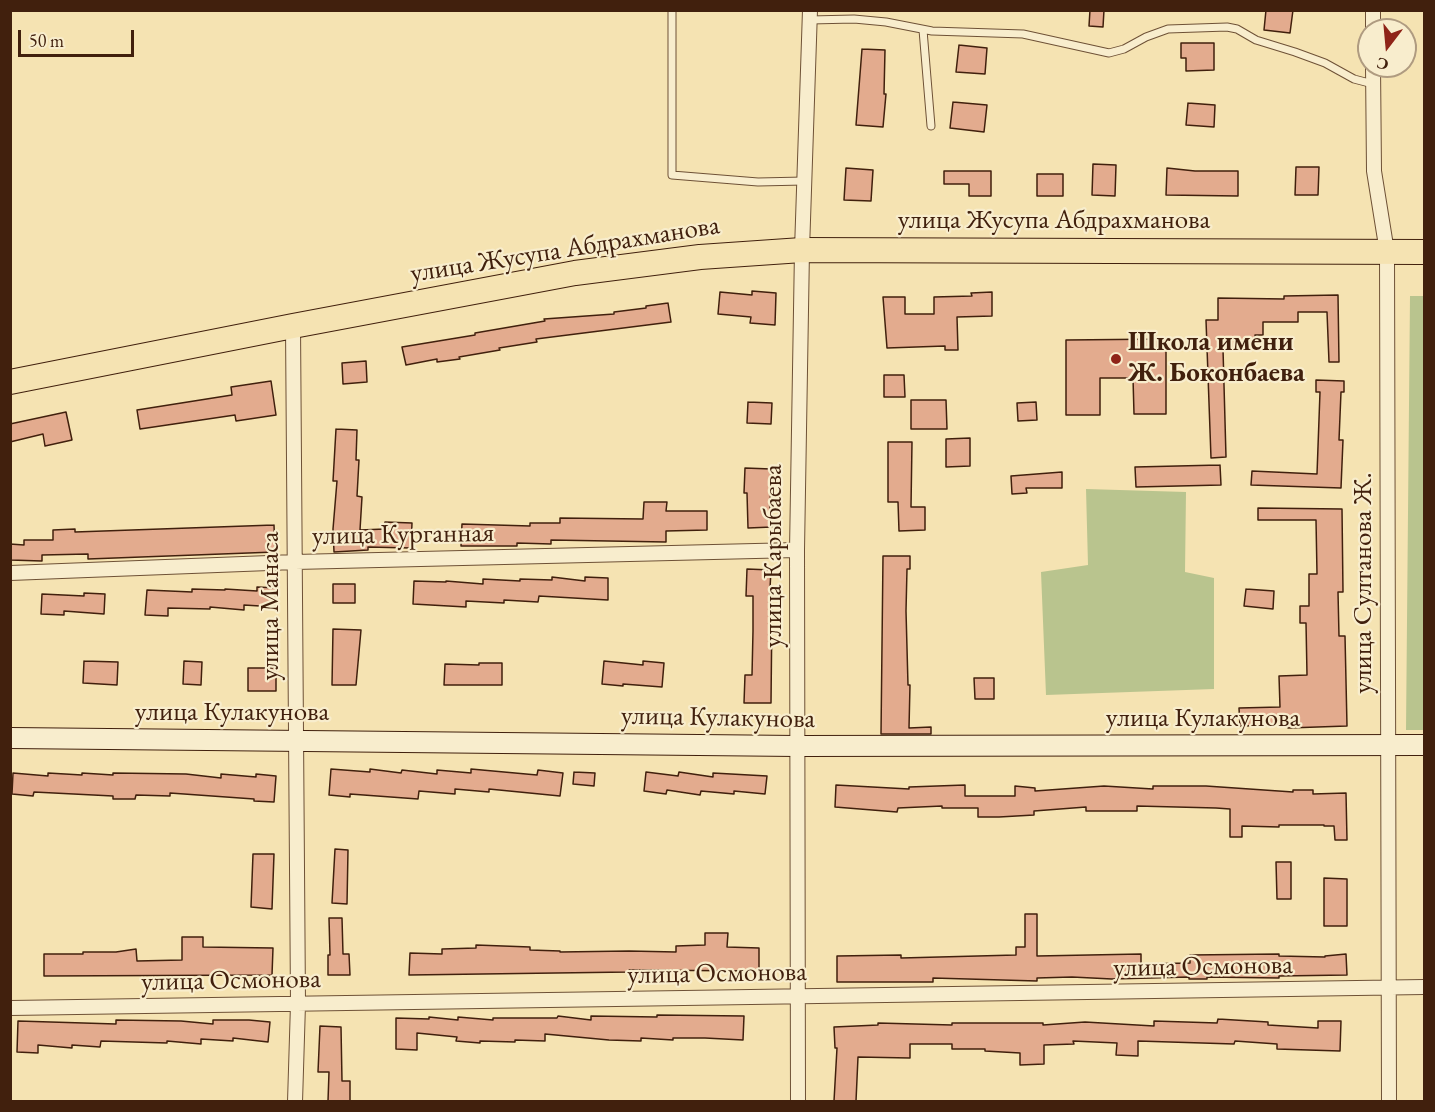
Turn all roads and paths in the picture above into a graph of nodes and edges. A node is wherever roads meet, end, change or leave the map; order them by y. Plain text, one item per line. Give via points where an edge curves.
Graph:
1 (672, 10) edge
2 (810, 15) edge
3 (923, 30) junction
4 (1373, 78) edge
5 (1373, 84) junction
6 (932, 126) dead end
7 (804, 181) junction
8 (802, 250) junction
9 (1387, 252) junction
10 (1425, 252) edge
11 (293, 326) junction
12 (10, 382) edge
13 (797, 550) junction
14 (295, 562) junction
15 (10, 573) edge
16 (10, 738) edge
17 (296, 740) junction
18 (1388, 745) junction
19 (1425, 745) edge
20 (797, 746) junction
21 (1425, 987) edge
22 (1388, 988) junction
23 (798, 997) junction
24 (298, 1004) junction
25 (10, 1008) edge
26 (295, 1101) edge
27 (798, 1101) edge
28 (1389, 1101) edge

1 - 7 lane via 672,175 758,182
2 - 3 lane via 886,22
2 - 7 street, улица Карыбаева
3 - 5 lane via 1023,34 1109,53 1168,29 1227,27
3 - 6 lane
4 - 5 street, улица Султанова Ж.
5 - 9 street, улица Султанова Ж. via 1374,171
7 - 8 street, улица Карыбаева
8 - 9 highway, улица Жусупа Абдрахманова
8 - 11 highway, улица Жусупа Абдрахманова via 700,257 575,273
8 - 13 street, улица Карыбаева
9 - 10 highway, улица Жусупа Абдрахманова
9 - 18 street, улица Султанова Ж.
11 - 12 highway, улица Жусупа Абдрахманова
11 - 14 street, улица Манаса
13 - 14 street, улица Курганная
13 - 20 street, улица Карыбаева
14 - 15 street, улица Курганная
14 - 17 street, улица Манаса
16 - 17 street, улица Кулакунова
17 - 20 street, улица Кулакунова
17 - 24 street, улица Манаса
18 - 19 street, улица Кулакунова
18 - 20 street, улица Кулакунова
18 - 22 street, улица Султанова Ж.
20 - 23 street, улица Карыбаева
21 - 22 street, улица Осмонова
22 - 23 street, улица Осмонова
22 - 28 street, улица Султанова Ж.
23 - 24 street, улица Осмонова
23 - 27 street, улица Карыбаева
24 - 25 street, улица Осмонова
24 - 26 street, улица Манаса

